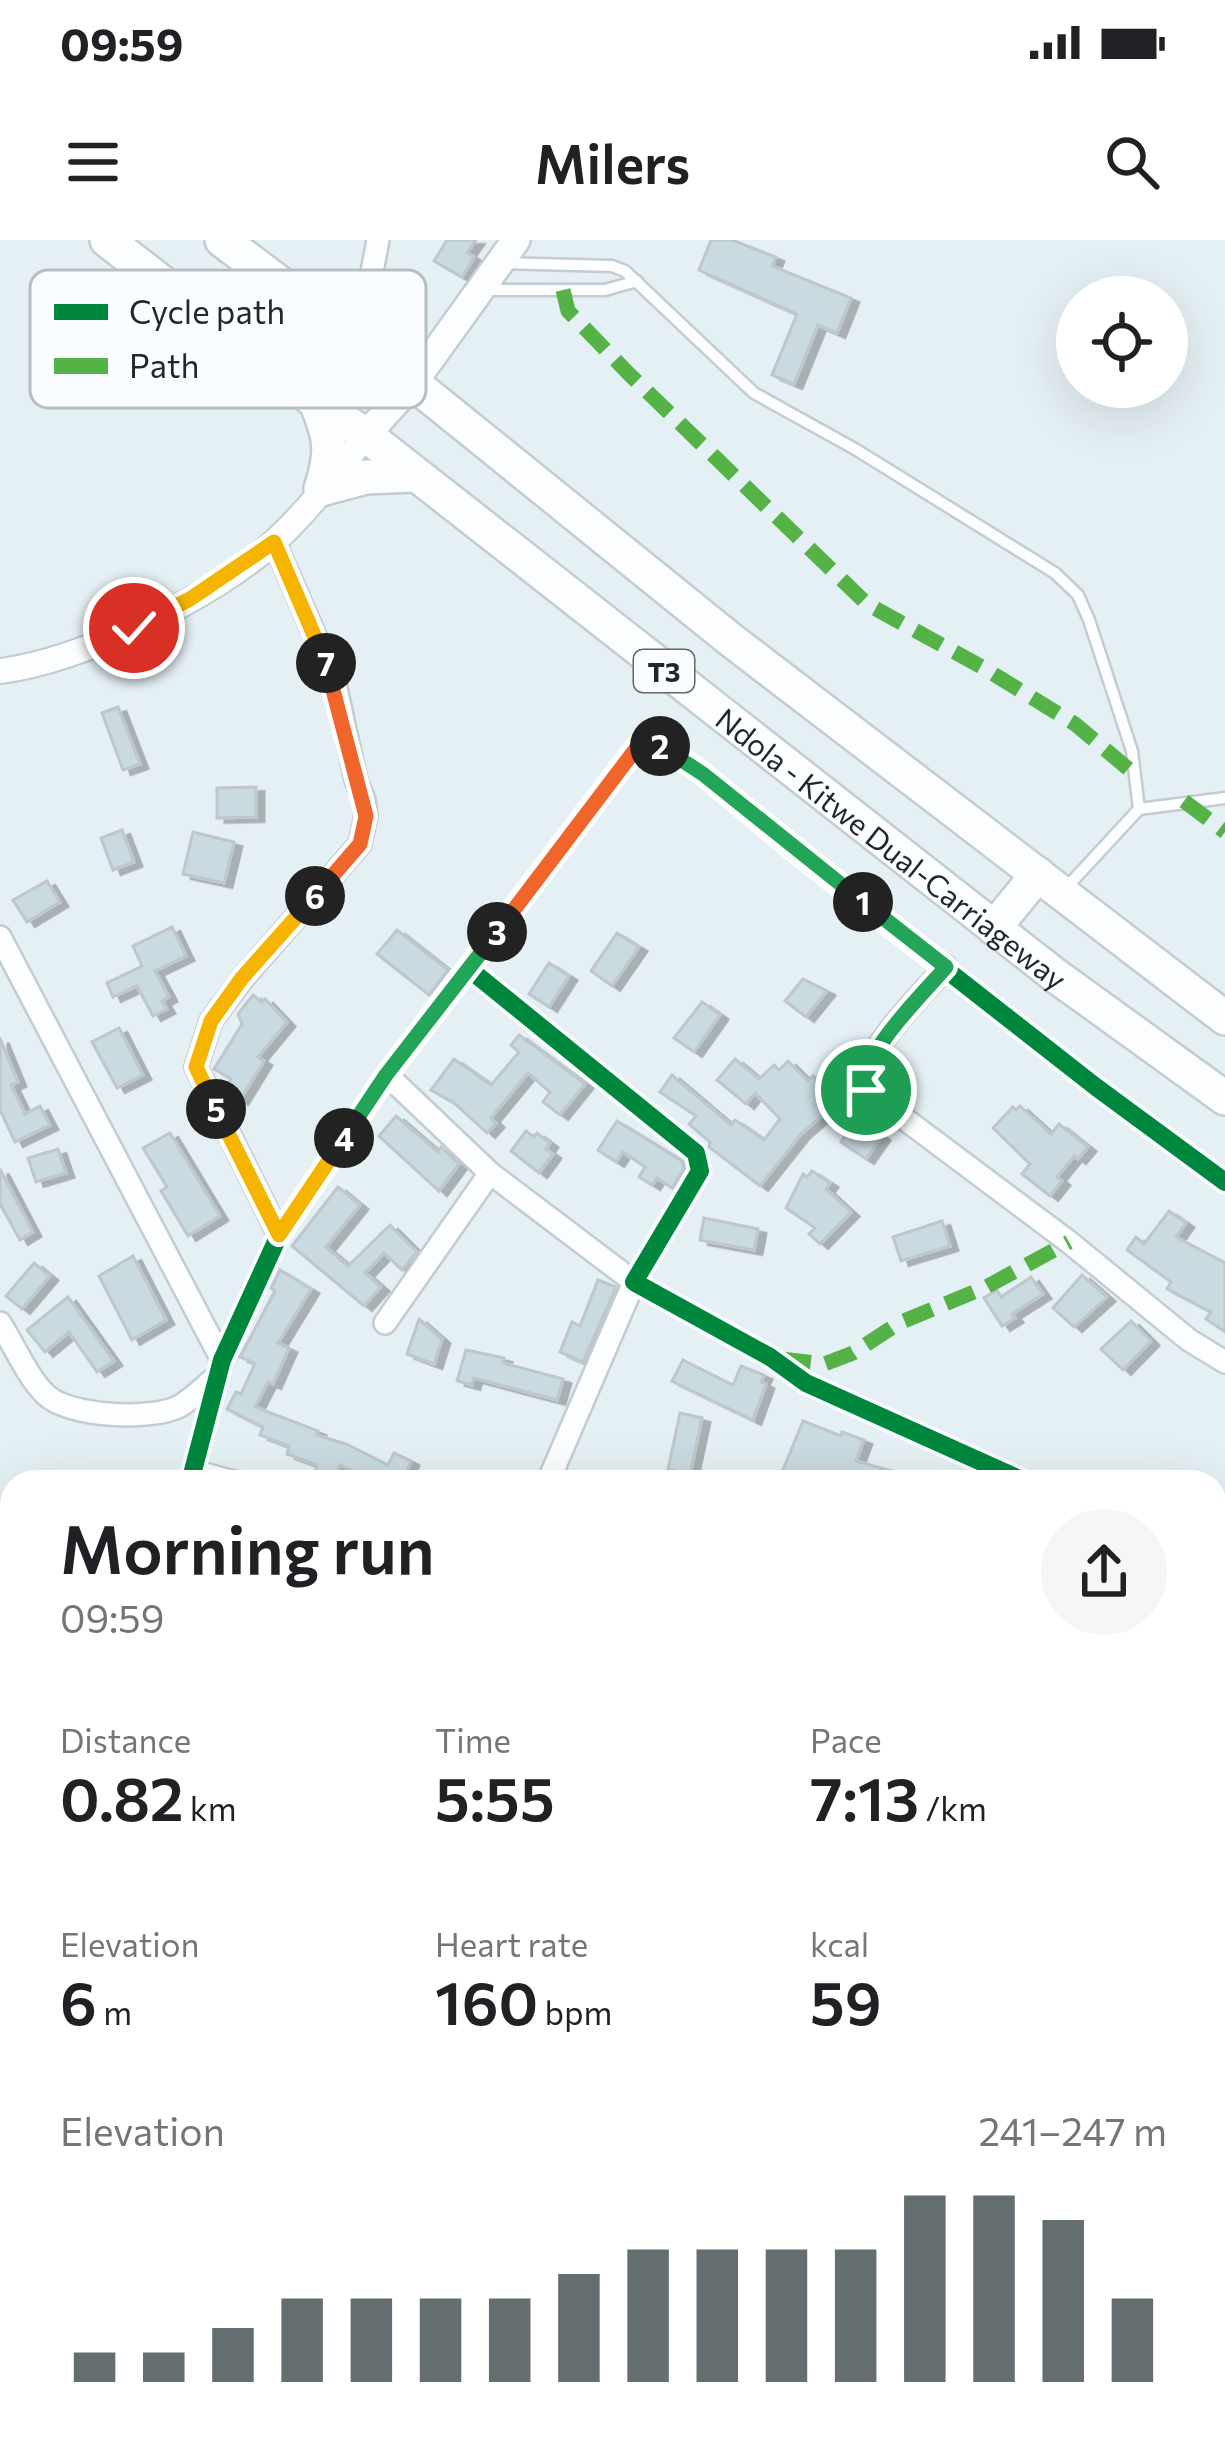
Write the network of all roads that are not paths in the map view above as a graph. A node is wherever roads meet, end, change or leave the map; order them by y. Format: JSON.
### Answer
{"nodes":[{"id":1,"x":107,"y":240,"type":"edge"},
{"id":2,"x":222,"y":240,"type":"edge"},
{"id":3,"x":378,"y":240,"type":"edge"},
{"id":4,"x":508,"y":251,"type":"edge"},
{"id":5,"x":146,"y":270,"type":"edge"},
{"id":6,"x":261,"y":270,"type":"edge"},
{"id":7,"x":372,"y":270,"type":"edge"},
{"id":8,"x":637,"y":281,"type":"junction"},
{"id":9,"x":484,"y":290,"type":"junction"},
{"id":10,"x":426,"y":366,"type":"edge"},
{"id":11,"x":426,"y":394,"type":"edge"},
{"id":12,"x":319,"y":408,"type":"edge"},
{"id":13,"x":326,"y":408,"type":"edge"},
{"id":14,"x":390,"y":408,"type":"edge"},
{"id":15,"x":366,"y":435,"type":"junction"},
{"id":16,"x":413,"y":475,"type":"junction"},
{"id":17,"x":321,"y":489,"type":"junction"},
{"id":18,"x":274,"y":542,"type":"junction"},
{"id":19,"x":0,"y":671,"type":"edge"},
{"id":20,"x":1225,"y":798,"type":"edge"},
{"id":21,"x":1139,"y":809,"type":"junction"},
{"id":22,"x":1050,"y":883,"type":"junction"},
{"id":23,"x":994,"y":928,"type":"junction"},
{"id":24,"x":0,"y":938,"type":"edge"},
{"id":25,"x":946,"y":967,"type":"junction"},
{"id":26,"x":468,"y":968,"type":"junction"},
{"id":27,"x":1225,"y":1018,"type":"edge"},
{"id":28,"x":386,"y":1075,"type":"junction"},
{"id":29,"x":1225,"y":1098,"type":"edge"},
{"id":30,"x":490,"y":1173,"type":"junction"},
{"id":31,"x":1225,"y":1182,"type":"edge"},
{"id":32,"x":279,"y":1235,"type":"junction"},
{"id":33,"x":634,"y":1282,"type":"junction"},
{"id":34,"x":0,"y":1323,"type":"edge"},
{"id":35,"x":385,"y":1323,"type":"dead end"},
{"id":36,"x":1225,"y":1362,"type":"edge"},
{"id":37,"x":219,"y":1369,"type":"junction"},
{"id":38,"x":194,"y":1470,"type":"edge"},
{"id":39,"x":553,"y":1470,"type":"edge"},
{"id":40,"x":999,"y":1470,"type":"edge"}],
"edges":[{"from":1,"to":5,"type":"highway","name":"Ndola - Kitwe Dual-Carriageway","number":"T3"},
{"from":2,"to":6,"type":"highway","number":"T3"},
{"from":3,"to":7,"type":"street"},
{"from":4,"to":8,"type":"lane"},
{"from":4,"to":9,"type":"main road"},
{"from":8,"to":9,"type":"lane"},
{"from":8,"to":21,"type":"lane"},
{"from":9,"to":10,"type":"main road"},
{"from":11,"to":22,"type":"highway","number":"T3"},
{"from":12,"to":17,"type":"highway"},
{"from":13,"to":15,"type":"highway","name":"Ndola - Kitwe Dual-Carriageway","number":"T3"},
{"from":14,"to":15,"type":"main road"},
{"from":15,"to":16,"type":"highway","name":"Ndola - Kitwe Dual-Carriageway","number":"T3"},
{"from":15,"to":17,"type":"street"},
{"from":16,"to":17,"type":"highway"},
{"from":16,"to":23,"type":"highway","name":"Ndola - Kitwe Dual-Carriageway","number":"T3"},
{"from":17,"to":18,"type":"street"},
{"from":18,"to":19,"type":"street"},
{"from":18,"to":32,"type":"street"},
{"from":20,"to":21,"type":"lane"},
{"from":21,"to":22,"type":"lane"},
{"from":22,"to":23,"type":"highway"},
{"from":22,"to":27,"type":"highway","number":"T3"},
{"from":23,"to":29,"type":"highway","name":"Ndola - Kitwe Dual-Carriageway","number":"T3"},
{"from":24,"to":37,"type":"street"},
{"from":25,"to":26,"type":"street"},
{"from":25,"to":31,"type":"street"},
{"from":25,"to":36,"type":"street"},
{"from":26,"to":28,"type":"street"},
{"from":26,"to":33,"type":"street"},
{"from":28,"to":30,"type":"street"},
{"from":28,"to":32,"type":"street"},
{"from":30,"to":33,"type":"street"},
{"from":30,"to":35,"type":"street"},
{"from":32,"to":37,"type":"street"},
{"from":33,"to":39,"type":"street"},
{"from":33,"to":40,"type":"street"},
{"from":34,"to":37,"type":"street"},
{"from":37,"to":38,"type":"street"}]}
